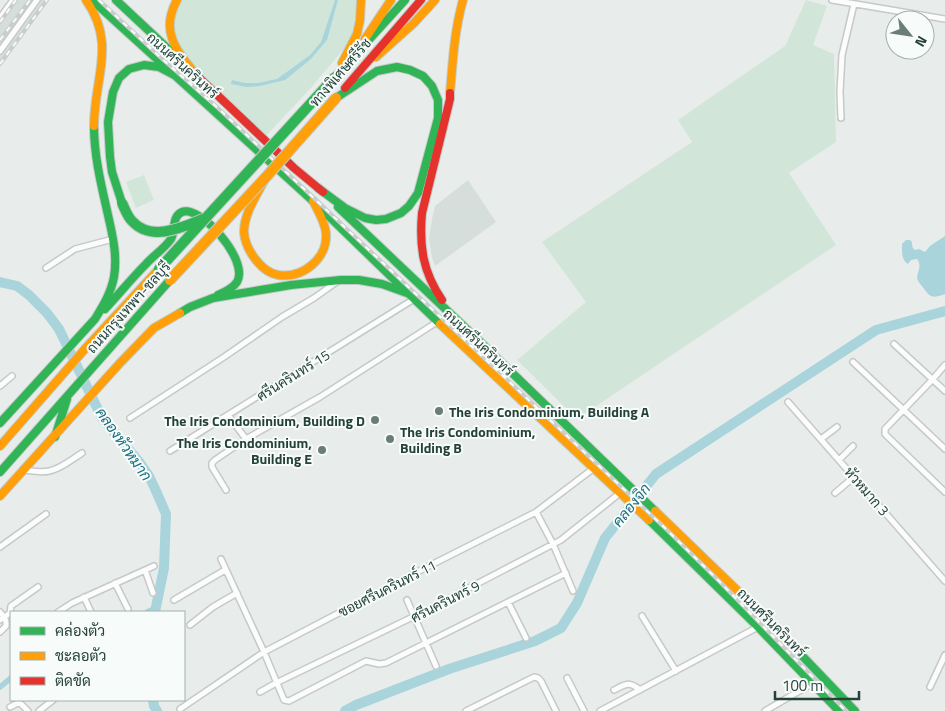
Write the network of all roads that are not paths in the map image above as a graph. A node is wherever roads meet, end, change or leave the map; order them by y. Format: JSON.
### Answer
{"nodes":[{"id":1,"x":13,"y":0,"type":"edge"},
{"id":2,"x":37,"y":0,"type":"edge"},
{"id":3,"x":86,"y":0,"type":"edge"},
{"id":4,"x":92,"y":0,"type":"edge"},
{"id":5,"x":116,"y":0,"type":"edge"},
{"id":6,"x":176,"y":0,"type":"edge"},
{"id":7,"x":361,"y":0,"type":"edge"},
{"id":8,"x":391,"y":0,"type":"edge"},
{"id":9,"x":405,"y":0,"type":"edge"},
{"id":10,"x":421,"y":0,"type":"edge"},
{"id":11,"x":435,"y":0,"type":"edge"},
{"id":12,"x":463,"y":0,"type":"edge"},
{"id":13,"x":832,"y":0,"type":"edge"},
{"id":14,"x":854,"y":4,"type":"junction"},
{"id":15,"x":0,"y":18,"type":"edge"},
{"id":16,"x":945,"y":19,"type":"edge"},
{"id":17,"x":0,"y":51,"type":"edge"},
{"id":18,"x":357,"y":52,"type":"junction"},
{"id":19,"x":356,"y":74,"type":"junction"},
{"id":20,"x":176,"y":76,"type":"junction"},
{"id":21,"x":198,"y":77,"type":"junction"},
{"id":22,"x":335,"y":77,"type":"junction"},
{"id":23,"x":336,"y":98,"type":"junction"},
{"id":24,"x":841,"y":118,"type":"dead end"},
{"id":25,"x":266,"y":152,"type":"joint"},
{"id":26,"x":279,"y":162,"type":"joint"},
{"id":27,"x":266,"y":176,"type":"junction"},
{"id":28,"x":318,"y":188,"type":"junction"},
{"id":29,"x":313,"y":201,"type":"junction"},
{"id":30,"x":206,"y":217,"type":"junction"},
{"id":31,"x":113,"y":239,"type":"junction"},
{"id":32,"x":46,"y":268,"type":"dead end"},
{"id":33,"x":341,"y":280,"type":"junction"},
{"id":34,"x":412,"y":297,"type":"junction"},
{"id":35,"x":213,"y":298,"type":"junction"},
{"id":36,"x":94,"y":319,"type":"junction"},
{"id":37,"x":437,"y":322,"type":"junction"},
{"id":38,"x":464,"y":327,"type":"junction"},
{"id":39,"x":894,"y":344,"type":"dead end"},
{"id":40,"x":853,"y":362,"type":"dead end"},
{"id":41,"x":945,"y":365,"type":"edge"},
{"id":42,"x":12,"y":376,"type":"dead end"},
{"id":43,"x":934,"y":379,"type":"junction"},
{"id":44,"x":0,"y":386,"type":"edge"},
{"id":45,"x":945,"y":390,"type":"edge"},
{"id":46,"x":69,"y":394,"type":"junction"},
{"id":47,"x":788,"y":402,"type":"dead end"},
{"id":48,"x":37,"y":405,"type":"junction"},
{"id":49,"x":903,"y":409,"type":"junction"},
{"id":50,"x":228,"y":415,"type":"junction"},
{"id":51,"x":130,"y":418,"type":"dead end"},
{"id":52,"x":0,"y":423,"type":"edge"},
{"id":53,"x":838,"y":427,"type":"dead end"},
{"id":54,"x":0,"y":436,"type":"edge"},
{"id":55,"x":55,"y":437,"type":"junction"},
{"id":56,"x":246,"y":439,"type":"junction"},
{"id":57,"x":821,"y":440,"type":"junction"},
{"id":58,"x":0,"y":446,"type":"edge"},
{"id":59,"x":853,"y":446,"type":"dead end"},
{"id":60,"x":945,"y":449,"type":"edge"},
{"id":61,"x":170,"y":451,"type":"dead end"},
{"id":62,"x":82,"y":453,"type":"dead end"},
{"id":63,"x":839,"y":460,"type":"junction"},
{"id":64,"x":594,"y":468,"type":"junction"},
{"id":65,"x":24,"y":470,"type":"junction"},
{"id":66,"x":0,"y":472,"type":"edge"},
{"id":67,"x":854,"y":477,"type":"junction"},
{"id":68,"x":226,"y":490,"type":"dead end"},
{"id":69,"x":945,"y":492,"type":"edge"},
{"id":70,"x":835,"y":494,"type":"dead end"},
{"id":71,"x":0,"y":496,"type":"edge"},
{"id":72,"x":624,"y":496,"type":"junction"},
{"id":73,"x":536,"y":512,"type":"junction"},
{"id":74,"x":46,"y":514,"type":"dead end"},
{"id":75,"x":554,"y":544,"type":"junction"},
{"id":76,"x":0,"y":547,"type":"edge"},
{"id":77,"x":221,"y":559,"type":"dead end"},
{"id":78,"x":154,"y":566,"type":"dead end"},
{"id":79,"x":144,"y":570,"type":"junction"},
{"id":80,"x":225,"y":570,"type":"junction"},
{"id":81,"x":566,"y":573,"type":"junction"},
{"id":82,"x":945,"y":581,"type":"edge"},
{"id":83,"x":115,"y":583,"type":"junction"},
{"id":84,"x":38,"y":587,"type":"dead end"},
{"id":85,"x":573,"y":591,"type":"dead end"},
{"id":86,"x":152,"y":593,"type":"dead end"},
{"id":87,"x":237,"y":593,"type":"junction"},
{"id":88,"x":84,"y":597,"type":"junction"},
{"id":89,"x":174,"y":600,"type":"dead end"},
{"id":90,"x":407,"y":600,"type":"dead end"},
{"id":91,"x":508,"y":602,"type":"junction"},
{"id":92,"x":128,"y":609,"type":"dead end"},
{"id":93,"x":60,"y":611,"type":"edge"},
{"id":94,"x":91,"y":611,"type":"edge"},
{"id":95,"x":0,"y":612,"type":"edge"},
{"id":96,"x":642,"y":616,"type":"dead end"},
{"id":97,"x":6,"y":617,"type":"edge"},
{"id":98,"x":414,"y":617,"type":"junction"},
{"id":99,"x":190,"y":625,"type":"dead end"},
{"id":100,"x":758,"y":627,"type":"junction"},
{"id":101,"x":0,"y":632,"type":"edge"},
{"id":102,"x":526,"y":638,"type":"dead end"},
{"id":103,"x":426,"y":643,"type":"junction"},
{"id":104,"x":264,"y":652,"type":"junction"},
{"id":105,"x":945,"y":655,"type":"edge"},
{"id":106,"x":436,"y":666,"type":"dead end"},
{"id":107,"x":676,"y":671,"type":"junction"},
{"id":108,"x":567,"y":678,"type":"dead end"},
{"id":109,"x":276,"y":683,"type":"junction"},
{"id":110,"x":813,"y":683,"type":"junction"},
{"id":111,"x":930,"y":687,"type":"dead end"},
{"id":112,"x":614,"y":690,"type":"dead end"},
{"id":113,"x":640,"y":690,"type":"junction"},
{"id":114,"x":260,"y":692,"type":"dead end"},
{"id":115,"x":52,"y":701,"type":"edge"},
{"id":116,"x":10,"y":707,"type":"dead end"},
{"id":117,"x":180,"y":709,"type":"dead end"},
{"id":118,"x":28,"y":711,"type":"edge"},
{"id":119,"x":39,"y":711,"type":"edge"},
{"id":120,"x":466,"y":711,"type":"edge"},
{"id":121,"x":556,"y":711,"type":"edge"},
{"id":122,"x":584,"y":711,"type":"edge"},
{"id":123,"x":600,"y":711,"type":"edge"},
{"id":124,"x":765,"y":711,"type":"edge"},
{"id":125,"x":839,"y":711,"type":"edge"},
{"id":126,"x":855,"y":711,"type":"edge"}],
"edges":[{"from":1,"to":15,"type":"street"},
{"from":2,"to":17,"type":"street"},
{"from":3,"to":31,"type":"main road"},
{"from":4,"to":20,"type":"main road","name":"ถนนศรีนครินทร์"},
{"from":5,"to":21,"type":"main road","name":"ถนนศรีนครินทร์"},
{"from":6,"to":21,"type":"main road"},
{"from":7,"to":22,"type":"main road"},
{"from":8,"to":18,"type":"main road"},
{"from":9,"to":18,"type":"main road","name":"ทางพิเศษศรีรัช"},
{"from":10,"to":19,"type":"main road","name":"ทางพิเศษศรีรัช"},
{"from":11,"to":19,"type":"main road"},
{"from":12,"to":38,"type":"main road"},
{"from":13,"to":14,"type":"street"},
{"from":14,"to":16,"type":"street"},
{"from":14,"to":24,"type":"street"},
{"from":18,"to":22,"type":"main road","name":"ทางพิเศษศรีรัช"},
{"from":19,"to":23,"type":"main road","name":"ทางพิเศษศรีรัช"},
{"from":20,"to":29,"type":"main road","name":"ถนนศรีนครินทร์"},
{"from":20,"to":30,"type":"main road","bridge":true},
{"from":21,"to":28,"type":"main road","name":"ถนนศรีนครินทร์"},
{"from":22,"to":25,"type":"main road","name":"ทางพิเศษศรีรัช","bridge":true},
{"from":23,"to":26,"type":"main road","name":"ทางพิเศษศรีรัช","bridge":true},
{"from":23,"to":28,"type":"main road"},
{"from":25,"to":30,"type":"main road","name":"ถนนกรุงเทพฯ-ชลบุรี","bridge":true},
{"from":26,"to":27,"type":"main road","name":"ถนนกรุงเทพฯ-ชลบุรี","bridge":true},
{"from":27,"to":29,"type":"main road","bridge":true},
{"from":27,"to":46,"type":"main road","name":"ถนนกรุงเทพฯ-ชลบุรี","bridge":true},
{"from":28,"to":38,"type":"main road","name":"ถนนศรีนครินทร์"},
{"from":29,"to":34,"type":"main road","name":"ถนนศรีนครินทร์"},
{"from":30,"to":48,"type":"main road","name":"ถนนกรุงเทพฯ-ชลบุรี","bridge":true},
{"from":31,"to":32,"type":"street"},
{"from":31,"to":36,"type":"main road"},
{"from":33,"to":34,"type":"main road"},
{"from":33,"to":35,"type":"main road"},
{"from":33,"to":51,"type":"street"},
{"from":34,"to":37,"type":"main road","name":"ถนนศรีนครินทร์"},
{"from":34,"to":50,"type":"street","name":"ศรีนครินทร์ 15"},
{"from":35,"to":36,"type":"main road"},
{"from":35,"to":55,"type":"main road"},
{"from":36,"to":52,"type":"main road"},
{"from":37,"to":56,"type":"street"},
{"from":37,"to":64,"type":"main road","name":"ถนนศรีนครินทร์"},
{"from":38,"to":126,"type":"main road","name":"ถนนศรีนครินทร์"},
{"from":39,"to":43,"type":"street"},
{"from":40,"to":49,"type":"street"},
{"from":41,"to":43,"type":"street"},
{"from":42,"to":44,"type":"street"},
{"from":43,"to":45,"type":"street"},
{"from":43,"to":49,"type":"street"},
{"from":46,"to":55,"type":"main road"},
{"from":46,"to":66,"type":"main road","name":"ถนนกรุงเทพฯ-ชลบุรี"},
{"from":47,"to":57,"type":"street","name":"หัวหมาก 3"},
{"from":48,"to":54,"type":"main road"},
{"from":48,"to":58,"type":"main road","name":"ถนนกรุงเทพฯ-ชลบุรี"},
{"from":49,"to":60,"type":"street"},
{"from":49,"to":69,"type":"street"},
{"from":50,"to":56,"type":"street"},
{"from":50,"to":61,"type":"street","name":"ศรีนครินทร์ 15"},
{"from":53,"to":57,"type":"street"},
{"from":55,"to":65,"type":"main road"},
{"from":56,"to":68,"type":"street"},
{"from":57,"to":63,"type":"street","name":"หัวหมาก 3"},
{"from":59,"to":63,"type":"street"},
{"from":62,"to":65,"type":"street"},
{"from":63,"to":67,"type":"street","name":"หัวหมาก 3"},
{"from":64,"to":72,"type":"main road","name":"ถนนศรีนครินทร์"},
{"from":64,"to":73,"type":"street","name":"ซอยศรีนครินทร์ 11"},
{"from":65,"to":71,"type":"main road"},
{"from":67,"to":70,"type":"street"},
{"from":67,"to":82,"type":"street","name":"หัวหมาก 3"},
{"from":72,"to":75,"type":"street","name":"ศรีนครินทร์ 9"},
{"from":72,"to":100,"type":"main road","name":"ถนนศรีนครินทร์"},
{"from":73,"to":75,"type":"street"},
{"from":73,"to":104,"type":"street","name":"ซอยศรีนครินทร์ 11"},
{"from":74,"to":76,"type":"street"},
{"from":75,"to":81,"type":"street"},
{"from":75,"to":98,"type":"street","name":"ศรีนครินทร์ 9"},
{"from":77,"to":80,"type":"street"},
{"from":78,"to":79,"type":"street"},
{"from":79,"to":83,"type":"street"},
{"from":79,"to":86,"type":"street"},
{"from":80,"to":87,"type":"street"},
{"from":80,"to":89,"type":"street"},
{"from":81,"to":85,"type":"street"},
{"from":81,"to":91,"type":"street"},
{"from":83,"to":88,"type":"street"},
{"from":83,"to":92,"type":"street"},
{"from":84,"to":97,"type":"street"},
{"from":87,"to":99,"type":"street"},
{"from":87,"to":104,"type":"street"},
{"from":88,"to":93,"type":"street"},
{"from":88,"to":94,"type":"street"},
{"from":90,"to":98,"type":"street"},
{"from":91,"to":102,"type":"street"},
{"from":91,"to":103,"type":"street"},
{"from":95,"to":97,"type":"street"},
{"from":96,"to":107,"type":"street"},
{"from":97,"to":101,"type":"street"},
{"from":98,"to":103,"type":"street"},
{"from":98,"to":109,"type":"street","name":"ศรีนครินทร์ 9"},
{"from":100,"to":107,"type":"street"},
{"from":100,"to":110,"type":"main road","name":"ถนนศรีนครินทร์"},
{"from":103,"to":106,"type":"street"},
{"from":103,"to":109,"type":"street"},
{"from":104,"to":109,"type":"street"},
{"from":104,"to":117,"type":"street","name":"ซอยศรีนครินทร์ 11"},
{"from":105,"to":111,"type":"street"},
{"from":107,"to":113,"type":"street"},
{"from":108,"to":122,"type":"street"},
{"from":109,"to":114,"type":"street","name":"ศรีนครินทร์ 9"},
{"from":110,"to":124,"type":"street"},
{"from":110,"to":125,"type":"main road","name":"ถนนศรีนครินทร์"},
{"from":112,"to":113,"type":"street"},
{"from":113,"to":123,"type":"street"},
{"from":115,"to":119,"type":"street"},
{"from":116,"to":118,"type":"street"},
{"from":120,"to":121,"type":"street"}]}
